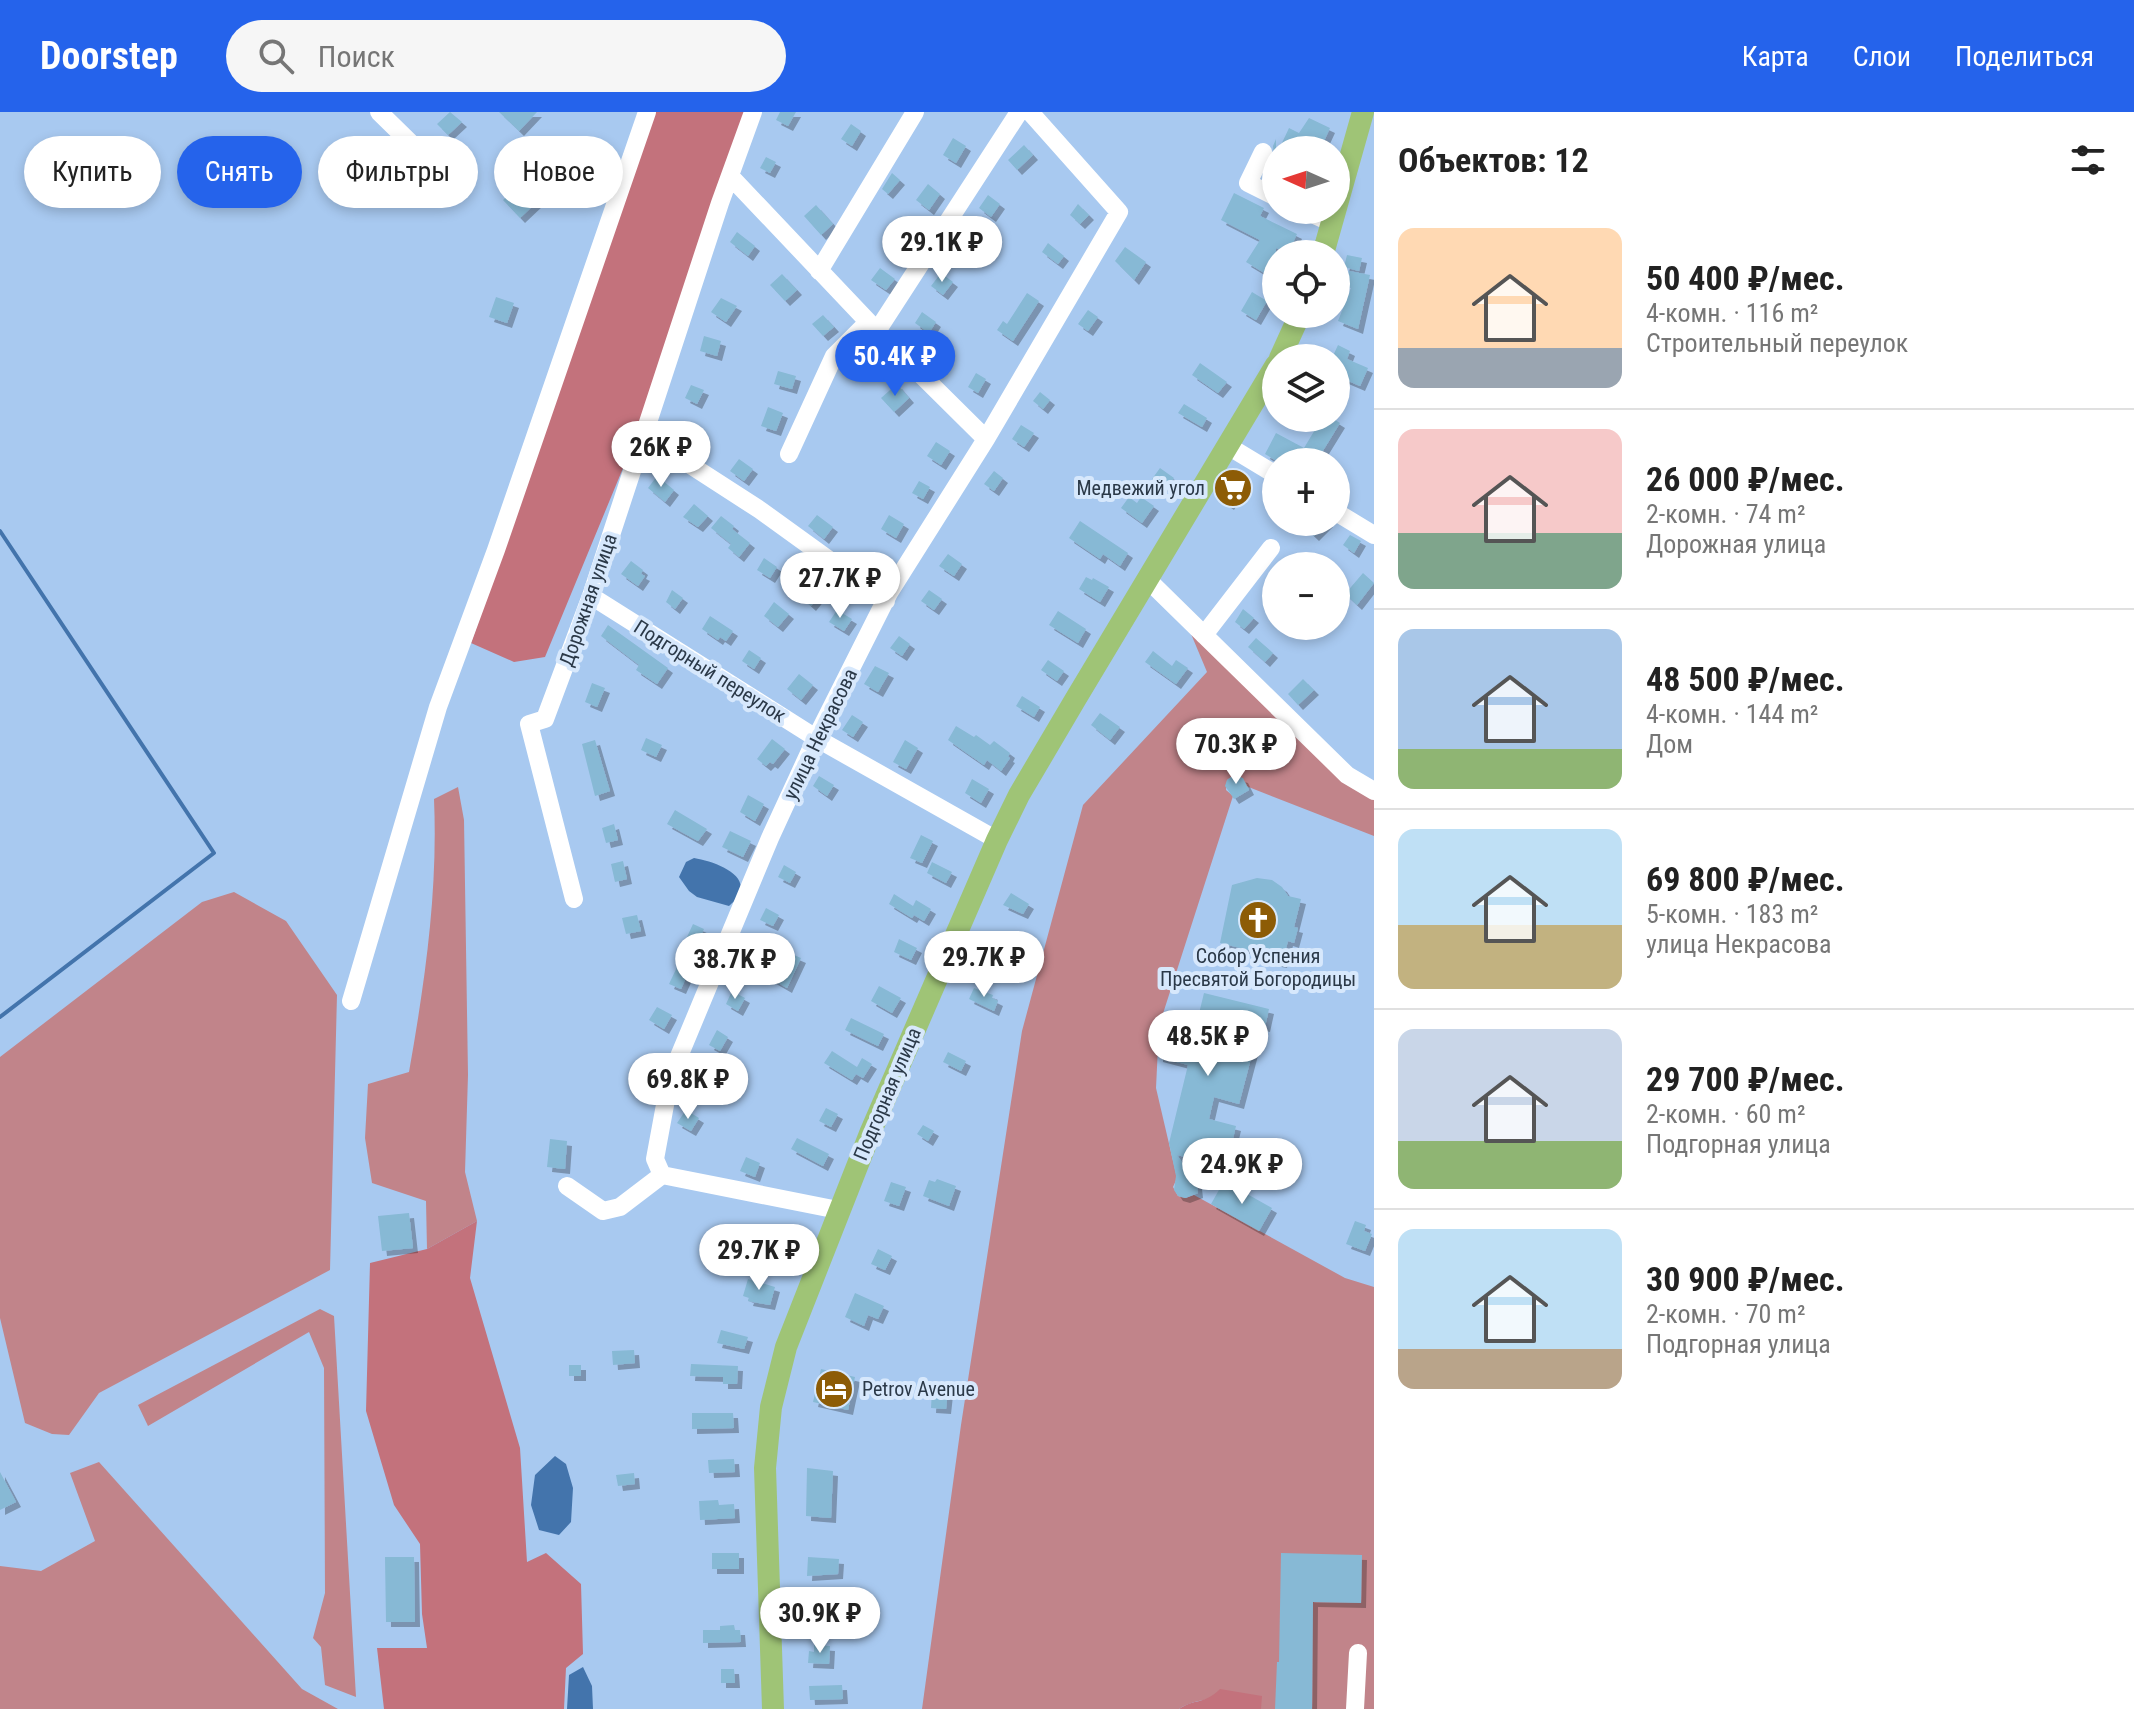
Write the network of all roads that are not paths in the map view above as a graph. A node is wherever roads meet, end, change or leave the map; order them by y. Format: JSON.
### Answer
{"nodes":[{"id":1,"x":379,"y":112,"type":"edge"},
{"id":2,"x":647,"y":112,"type":"edge"},
{"id":3,"x":753,"y":112,"type":"edge"},
{"id":4,"x":915,"y":112,"type":"edge"},
{"id":5,"x":1019,"y":112,"type":"edge"},
{"id":6,"x":1030,"y":112,"type":"edge"},
{"id":7,"x":1363,"y":112,"type":"edge"},
{"id":8,"x":404,"y":136,"type":"edge"},
{"id":9,"x":1262,"y":154,"type":"edge"},
{"id":10,"x":1350,"y":159,"type":"edge"},
{"id":11,"x":731,"y":177,"type":"junction"},
{"id":12,"x":1262,"y":190,"type":"edge"},
{"id":13,"x":819,"y":271,"type":"junction"},
{"id":14,"x":872,"y":326,"type":"junction"},
{"id":15,"x":1262,"y":389,"type":"edge"},
{"id":16,"x":644,"y":435,"type":"junction"},
{"id":17,"x":986,"y":439,"type":"junction"},
{"id":18,"x":1228,"y":446,"type":"junction"},
{"id":19,"x":789,"y":454,"type":"dead end"},
{"id":20,"x":1262,"y":467,"type":"edge"},
{"id":21,"x":1350,"y":520,"type":"edge"},
{"id":22,"x":1374,"y":535,"type":"edge"},
{"id":23,"x":1271,"y":548,"type":"dead end"},
{"id":24,"x":1147,"y":579,"type":"junction"},
{"id":25,"x":591,"y":596,"type":"junction"},
{"id":26,"x":886,"y":601,"type":"junction"},
{"id":27,"x":1204,"y":635,"type":"junction"},
{"id":28,"x":816,"y":738,"type":"junction"},
{"id":29,"x":1374,"y":791,"type":"edge"},
{"id":30,"x":997,"y":840,"type":"junction"},
{"id":31,"x":574,"y":899,"type":"dead end"},
{"id":32,"x":351,"y":1001,"type":"dead end"},
{"id":33,"x":659,"y":1167,"type":"junction"},
{"id":34,"x":567,"y":1186,"type":"dead end"},
{"id":35,"x":838,"y":1210,"type":"junction"},
{"id":36,"x":1358,"y":1653,"type":"dead end"},
{"id":37,"x":773,"y":1709,"type":"edge"},
{"id":38,"x":1355,"y":1709,"type":"edge"}],
"edges":[{"from":1,"to":8,"type":"street"},
{"from":2,"to":32,"type":"street"},
{"from":3,"to":11,"type":"street","name":"Дорожная улица"},
{"from":4,"to":13,"type":"street"},
{"from":5,"to":14,"type":"street"},
{"from":6,"to":17,"type":"street","name":"улица Некрасова"},
{"from":7,"to":10,"type":"main road"},
{"from":9,"to":12,"type":"street"},
{"from":11,"to":13,"type":"street"},
{"from":11,"to":16,"type":"street","name":"Дорожная улица"},
{"from":13,"to":14,"type":"street"},
{"from":14,"to":17,"type":"street"},
{"from":14,"to":19,"type":"street"},
{"from":15,"to":18,"type":"main road","name":"Подгорная улица"},
{"from":16,"to":25,"type":"street","name":"Дорожная улица"},
{"from":16,"to":26,"type":"street"},
{"from":17,"to":26,"type":"street","name":"улица Некрасова"},
{"from":18,"to":20,"type":"street"},
{"from":18,"to":24,"type":"main road","name":"Подгорная улица"},
{"from":21,"to":22,"type":"street"},
{"from":23,"to":27,"type":"street"},
{"from":24,"to":27,"type":"street"},
{"from":24,"to":30,"type":"main road","name":"Подгорная улица"},
{"from":25,"to":28,"type":"street","name":"Подгорный переулок"},
{"from":25,"to":31,"type":"street","name":"Дорожная улица"},
{"from":26,"to":28,"type":"street","name":"улица Некрасова"},
{"from":27,"to":29,"type":"street"},
{"from":28,"to":30,"type":"street","name":"Подгорный переулок"},
{"from":28,"to":33,"type":"street","name":"улица Некрасова"},
{"from":30,"to":35,"type":"main road","name":"Подгорная улица"},
{"from":33,"to":34,"type":"street"},
{"from":33,"to":35,"type":"street"},
{"from":35,"to":37,"type":"main road","name":"Подгорная улица"},
{"from":36,"to":38,"type":"street"}]}
